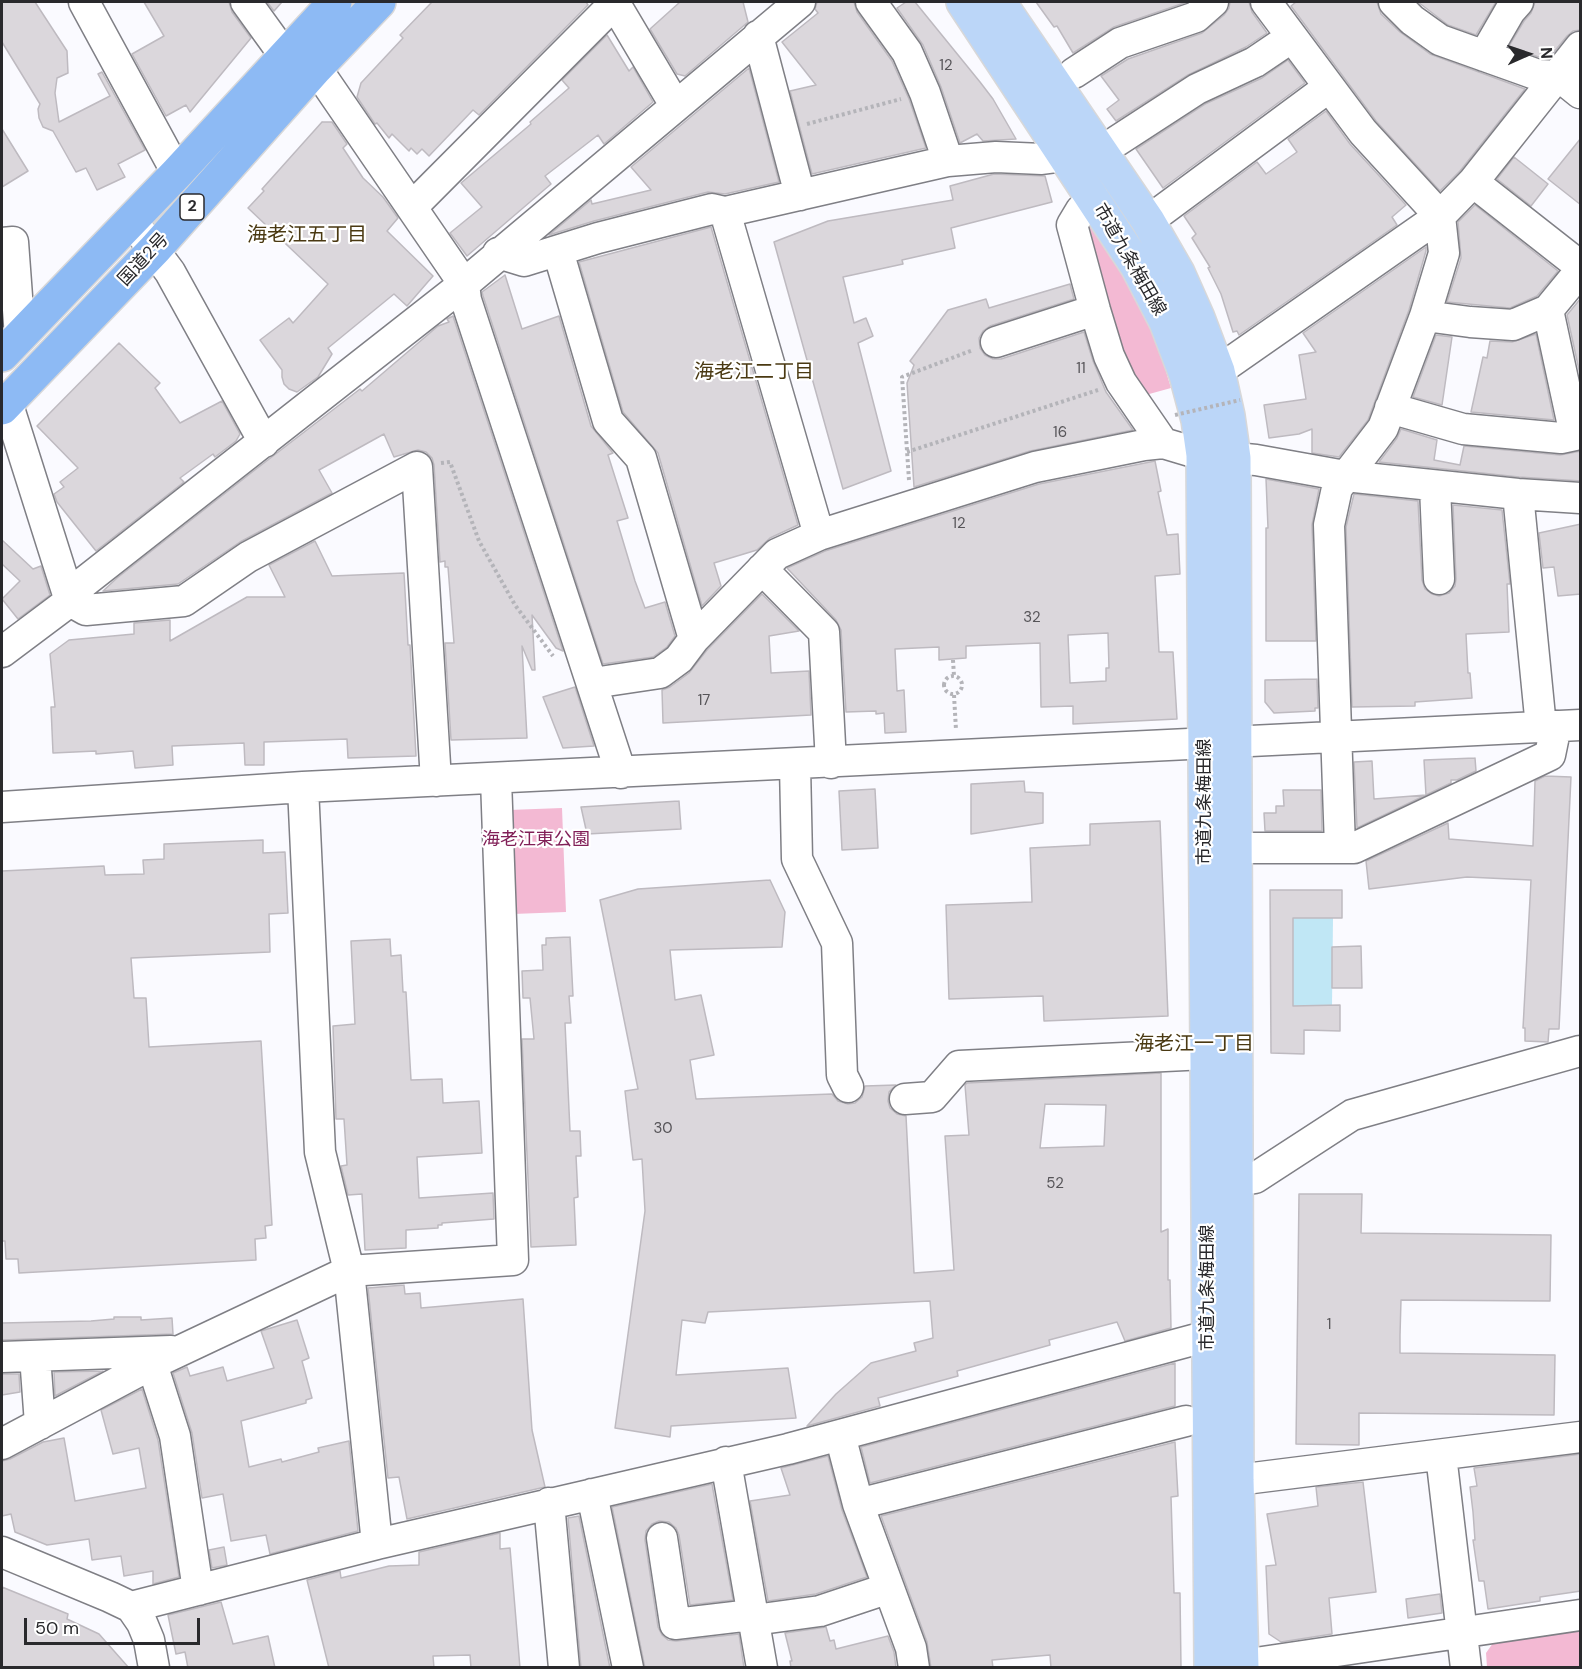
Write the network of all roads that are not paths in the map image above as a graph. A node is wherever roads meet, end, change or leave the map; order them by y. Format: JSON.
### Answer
{"nodes":[{"id":1,"x":84,"y":2,"type":"edge"},
{"id":2,"x":246,"y":2,"type":"edge"},
{"id":3,"x":334,"y":2,"type":"edge"},
{"id":4,"x":378,"y":2,"type":"edge"},
{"id":5,"x":615,"y":2,"type":"edge"},
{"id":6,"x":800,"y":2,"type":"edge"},
{"id":7,"x":871,"y":2,"type":"edge"},
{"id":8,"x":963,"y":2,"type":"edge"},
{"id":9,"x":999,"y":2,"type":"edge"},
{"id":10,"x":1213,"y":2,"type":"edge"},
{"id":11,"x":1518,"y":2,"type":"edge"},
{"id":12,"x":1276,"y":5,"type":"edge"},
{"id":13,"x":1411,"y":8,"type":"edge"},
{"id":14,"x":758,"y":36,"type":"junction"},
{"id":15,"x":1292,"y":37,"type":"junction"},
{"id":16,"x":1581,"y":47,"type":"edge"},
{"id":17,"x":285,"y":56,"type":"junction"},
{"id":18,"x":1484,"y":56,"type":"junction"},
{"id":19,"x":316,"y":68,"type":"junction"},
{"id":20,"x":1074,"y":73,"type":"dead end"},
{"id":21,"x":1570,"y":84,"type":"edge"},
{"id":22,"x":1329,"y":87,"type":"junction"},
{"id":23,"x":675,"y":105,"type":"junction"},
{"id":24,"x":1117,"y":141,"type":"dead end"},
{"id":25,"x":1065,"y":156,"type":"junction"},
{"id":26,"x":948,"y":161,"type":"junction"},
{"id":27,"x":177,"y":173,"type":"junction"},
{"id":28,"x":1473,"y":182,"type":"junction"},
{"id":29,"x":800,"y":195,"type":"junction"},
{"id":30,"x":1094,"y":200,"type":"junction"},
{"id":31,"x":412,"y":207,"type":"junction"},
{"id":32,"x":725,"y":212,"type":"junction"},
{"id":33,"x":1440,"y":216,"type":"junction"},
{"id":34,"x":132,"y":221,"type":"junction"},
{"id":35,"x":1148,"y":221,"type":"junction"},
{"id":36,"x":2,"y":243,"type":"edge"},
{"id":37,"x":155,"y":249,"type":"junction"},
{"id":38,"x":558,"y":251,"type":"junction"},
{"id":39,"x":498,"y":254,"type":"junction"},
{"id":40,"x":1581,"y":266,"type":"edge"},
{"id":41,"x":1581,"y":271,"type":"edge"},
{"id":42,"x":464,"y":284,"type":"junction"},
{"id":43,"x":1095,"y":310,"type":"junction"},
{"id":44,"x":1548,"y":310,"type":"junction"},
{"id":45,"x":1425,"y":316,"type":"junction"},
{"id":46,"x":996,"y":342,"type":"road end"},
{"id":47,"x":11,"y":346,"type":"edge"},
{"id":48,"x":1218,"y":371,"type":"junction"},
{"id":49,"x":1572,"y":380,"type":"edge"},
{"id":50,"x":4,"y":405,"type":"edge"},
{"id":51,"x":1390,"y":408,"type":"junction"},
{"id":52,"x":264,"y":442,"type":"junction"},
{"id":53,"x":1163,"y":443,"type":"junction"},
{"id":54,"x":1218,"y":456,"type":"junction"},
{"id":55,"x":1346,"y":476,"type":"junction"},
{"id":56,"x":1435,"y":487,"type":"junction"},
{"id":57,"x":1518,"y":494,"type":"junction"},
{"id":58,"x":1581,"y":498,"type":"edge"},
{"id":59,"x":819,"y":535,"type":"junction"},
{"id":60,"x":762,"y":569,"type":"junction"},
{"id":61,"x":1439,"y":579,"type":"dead end"},
{"id":62,"x":70,"y":601,"type":"junction"},
{"id":63,"x":694,"y":639,"type":"junction"},
{"id":64,"x":2,"y":652,"type":"edge"},
{"id":65,"x":590,"y":676,"type":"junction"},
{"id":66,"x":1559,"y":726,"type":"edge"},
{"id":67,"x":1336,"y":737,"type":"junction"},
{"id":68,"x":1220,"y":742,"type":"junction"},
{"id":69,"x":831,"y":763,"type":"junction"},
{"id":70,"x":795,"y":765,"type":"junction"},
{"id":71,"x":621,"y":773,"type":"junction"},
{"id":72,"x":496,"y":779,"type":"junction"},
{"id":73,"x":436,"y":781,"type":"junction"},
{"id":74,"x":303,"y":787,"type":"junction"},
{"id":75,"x":2,"y":807,"type":"edge"},
{"id":76,"x":1340,"y":847,"type":"junction"},
{"id":77,"x":1252,"y":848,"type":"dead end"},
{"id":78,"x":1581,"y":1050,"type":"edge"},
{"id":79,"x":1206,"y":1054,"type":"junction"},
{"id":80,"x":848,"y":1087,"type":"dead end"},
{"id":81,"x":905,"y":1099,"type":"dead end"},
{"id":82,"x":1236,"y":1181,"type":"junction"},
{"id":83,"x":349,"y":1271,"type":"junction"},
{"id":84,"x":1222,"y":1336,"type":"junction"},
{"id":85,"x":180,"y":1350,"type":"junction"},
{"id":86,"x":35,"y":1356,"type":"junction"},
{"id":87,"x":2,"y":1358,"type":"edge"},
{"id":88,"x":152,"y":1364,"type":"junction"},
{"id":89,"x":1186,"y":1420,"type":"dead end"},
{"id":90,"x":40,"y":1425,"type":"junction"},
{"id":91,"x":840,"y":1435,"type":"junction"},
{"id":92,"x":1581,"y":1437,"type":"edge"},
{"id":93,"x":2,"y":1444,"type":"edge"},
{"id":94,"x":1442,"y":1455,"type":"junction"},
{"id":95,"x":726,"y":1462,"type":"junction"},
{"id":96,"x":1236,"y":1479,"type":"junction"},
{"id":97,"x":592,"y":1494,"type":"junction"},
{"id":98,"x":549,"y":1503,"type":"junction"},
{"id":99,"x":858,"y":1504,"type":"junction"},
{"id":100,"x":662,"y":1538,"type":"dead end"},
{"id":101,"x":376,"y":1544,"type":"junction"},
{"id":102,"x":2,"y":1552,"type":"edge"},
{"id":103,"x":889,"y":1588,"type":"junction"},
{"id":104,"x":198,"y":1590,"type":"junction"},
{"id":105,"x":130,"y":1607,"type":"junction"},
{"id":106,"x":1581,"y":1615,"type":"edge"},
{"id":107,"x":754,"y":1620,"type":"junction"},
{"id":108,"x":1461,"y":1632,"type":"junction"},
{"id":109,"x":1232,"y":1667,"type":"edge"},
{"id":110,"x":154,"y":1668,"type":"edge"},
{"id":111,"x":564,"y":1668,"type":"edge"},
{"id":112,"x":628,"y":1668,"type":"edge"},
{"id":113,"x":762,"y":1668,"type":"edge"},
{"id":114,"x":914,"y":1668,"type":"edge"},
{"id":115,"x":1466,"y":1668,"type":"edge"}],
"edges":[{"from":1,"to":27,"type":"street"},
{"from":2,"to":17,"type":"street"},
{"from":3,"to":17,"type":"highway","name":"国道2号","number":"2"},
{"from":4,"to":19,"type":"highway","name":"国道2号","number":"2"},
{"from":5,"to":23,"type":"street"},
{"from":5,"to":31,"type":"street"},
{"from":6,"to":14,"type":"street"},
{"from":7,"to":26,"type":"street"},
{"from":8,"to":25,"type":"main road","name":"市道九条梅田線"},
{"from":9,"to":35,"type":"main road","name":"市道九条梅田線"},
{"from":10,"to":20,"type":"street"},
{"from":11,"to":18,"type":"street"},
{"from":12,"to":15,"type":"street"},
{"from":13,"to":18,"type":"street"},
{"from":14,"to":23,"type":"street"},
{"from":14,"to":29,"type":"street"},
{"from":15,"to":22,"type":"street"},
{"from":15,"to":24,"type":"street"},
{"from":16,"to":21,"type":"street"},
{"from":17,"to":27,"type":"highway","name":"国道2号","number":"2"},
{"from":18,"to":21,"type":"street"},
{"from":19,"to":31,"type":"street"},
{"from":19,"to":37,"type":"highway","name":"国道2号","number":"2"},
{"from":21,"to":28,"type":"street"},
{"from":22,"to":33,"type":"street"},
{"from":22,"to":35,"type":"street"},
{"from":23,"to":39,"type":"street"},
{"from":25,"to":26,"type":"street"},
{"from":25,"to":30,"type":"main road","name":"市道九条梅田線"},
{"from":26,"to":29,"type":"street"},
{"from":27,"to":34,"type":"highway","name":"国道2号","number":"2"},
{"from":28,"to":33,"type":"street"},
{"from":28,"to":40,"type":"street"},
{"from":29,"to":32,"type":"street"},
{"from":30,"to":43,"type":"street"},
{"from":30,"to":54,"type":"main road","name":"市道九条梅田線"},
{"from":31,"to":42,"type":"street"},
{"from":32,"to":38,"type":"street"},
{"from":32,"to":59,"type":"street"},
{"from":33,"to":45,"type":"street"},
{"from":33,"to":48,"type":"street"},
{"from":34,"to":37,"type":"street"},
{"from":34,"to":47,"type":"highway","name":"国道2号","number":"2"},
{"from":35,"to":48,"type":"main road","name":"市道九条梅田線"},
{"from":36,"to":47,"type":"street"},
{"from":37,"to":50,"type":"highway","name":"国道2号","number":"2"},
{"from":37,"to":52,"type":"street"},
{"from":38,"to":39,"type":"street"},
{"from":38,"to":63,"type":"street"},
{"from":39,"to":42,"type":"street"},
{"from":41,"to":44,"type":"street"},
{"from":42,"to":52,"type":"street"},
{"from":42,"to":65,"type":"street"},
{"from":43,"to":46,"type":"street"},
{"from":43,"to":53,"type":"street"},
{"from":44,"to":45,"type":"street"},
{"from":44,"to":49,"type":"street"},
{"from":45,"to":51,"type":"street"},
{"from":48,"to":54,"type":"main road","name":"市道九条梅田線"},
{"from":49,"to":51,"type":"street"},
{"from":50,"to":62,"type":"street"},
{"from":51,"to":55,"type":"street"},
{"from":52,"to":62,"type":"street"},
{"from":53,"to":54,"type":"street"},
{"from":53,"to":59,"type":"street"},
{"from":54,"to":55,"type":"street"},
{"from":54,"to":68,"type":"main road","name":"市道九条梅田線"},
{"from":55,"to":56,"type":"street"},
{"from":55,"to":67,"type":"street"},
{"from":56,"to":57,"type":"street"},
{"from":56,"to":61,"type":"street"},
{"from":57,"to":58,"type":"street"},
{"from":57,"to":66,"type":"street"},
{"from":59,"to":60,"type":"street"},
{"from":60,"to":63,"type":"street"},
{"from":60,"to":69,"type":"street"},
{"from":62,"to":64,"type":"street"},
{"from":62,"to":73,"type":"street"},
{"from":63,"to":65,"type":"street"},
{"from":65,"to":71,"type":"street"},
{"from":66,"to":67,"type":"street"},
{"from":66,"to":76,"type":"street"},
{"from":67,"to":68,"type":"street"},
{"from":67,"to":76,"type":"street"},
{"from":68,"to":69,"type":"street"},
{"from":68,"to":79,"type":"main road","name":"市道九条梅田線"},
{"from":68,"to":82,"type":"main road","name":"市道九条梅田線"},
{"from":69,"to":70,"type":"street"},
{"from":70,"to":71,"type":"street"},
{"from":70,"to":80,"type":"street"},
{"from":71,"to":72,"type":"street"},
{"from":72,"to":73,"type":"street"},
{"from":72,"to":83,"type":"street"},
{"from":73,"to":74,"type":"street"},
{"from":74,"to":75,"type":"street"},
{"from":74,"to":83,"type":"street"},
{"from":76,"to":77,"type":"street"},
{"from":78,"to":82,"type":"street"},
{"from":79,"to":81,"type":"street"},
{"from":79,"to":84,"type":"main road","name":"市道九条梅田線"},
{"from":82,"to":84,"type":"main road","name":"市道九条梅田線"},
{"from":83,"to":85,"type":"street"},
{"from":83,"to":101,"type":"street"},
{"from":84,"to":91,"type":"street"},
{"from":84,"to":96,"type":"main road","name":"市道九条梅田線"},
{"from":84,"to":109,"type":"main road","name":"市道九条梅田線"},
{"from":85,"to":86,"type":"street"},
{"from":85,"to":88,"type":"street"},
{"from":86,"to":87,"type":"street"},
{"from":86,"to":90,"type":"street"},
{"from":88,"to":90,"type":"street"},
{"from":88,"to":104,"type":"street"},
{"from":89,"to":99,"type":"street"},
{"from":90,"to":93,"type":"street"},
{"from":91,"to":95,"type":"street"},
{"from":91,"to":99,"type":"street"},
{"from":92,"to":94,"type":"street"},
{"from":94,"to":96,"type":"street"},
{"from":94,"to":108,"type":"street"},
{"from":95,"to":97,"type":"street"},
{"from":95,"to":107,"type":"street"},
{"from":96,"to":109,"type":"main road","name":"市道九条梅田線"},
{"from":97,"to":98,"type":"street"},
{"from":97,"to":112,"type":"street"},
{"from":98,"to":101,"type":"street"},
{"from":98,"to":111,"type":"street"},
{"from":99,"to":103,"type":"street"},
{"from":100,"to":107,"type":"street"},
{"from":101,"to":104,"type":"street"},
{"from":102,"to":105,"type":"street"},
{"from":103,"to":107,"type":"street"},
{"from":103,"to":114,"type":"street"},
{"from":104,"to":105,"type":"street"},
{"from":105,"to":110,"type":"street"},
{"from":106,"to":108,"type":"street"},
{"from":107,"to":113,"type":"street"},
{"from":108,"to":109,"type":"street"},
{"from":108,"to":115,"type":"street"}]}
